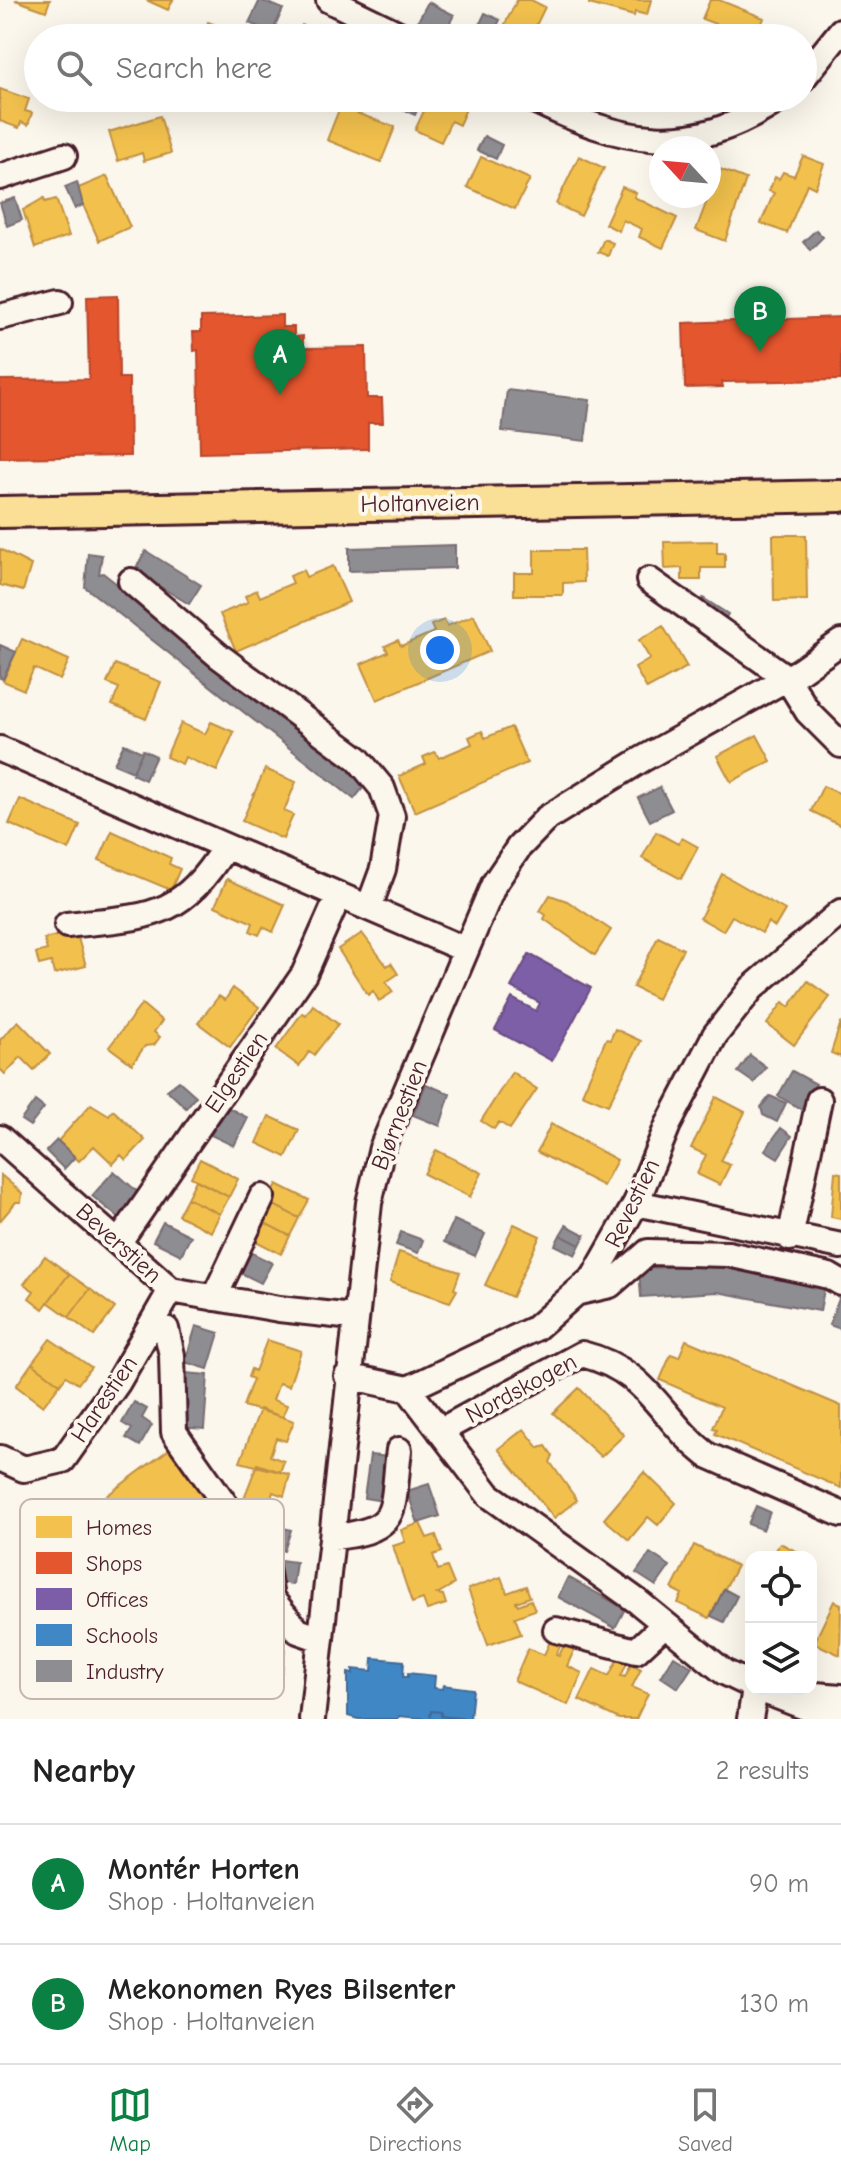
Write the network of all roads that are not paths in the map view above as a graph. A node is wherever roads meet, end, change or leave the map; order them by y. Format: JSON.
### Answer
{"nodes":[{"id":1,"x":329,"y":0,"type":"edge"},
{"id":2,"x":378,"y":24,"type":"edge"},
{"id":3,"x":841,"y":31,"type":"edge"},
{"id":4,"x":817,"y":61,"type":"edge"},
{"id":5,"x":561,"y":112,"type":"edge"},
{"id":6,"x":756,"y":112,"type":"edge"},
{"id":7,"x":64,"y":156,"type":"dead end"},
{"id":8,"x":0,"y":177,"type":"edge"},
{"id":9,"x":60,"y":302,"type":"dead end"},
{"id":10,"x":0,"y":317,"type":"edge"},
{"id":11,"x":841,"y":496,"type":"edge"},
{"id":12,"x":0,"y":512,"type":"edge"},
{"id":13,"x":649,"y":580,"type":"dead end"},
{"id":14,"x":131,"y":581,"type":"dead end"},
{"id":15,"x":841,"y":642,"type":"edge"},
{"id":16,"x":787,"y":678,"type":"junction"},
{"id":17,"x":841,"y":745,"type":"edge"},
{"id":18,"x":0,"y":749,"type":"edge"},
{"id":19,"x":225,"y":847,"type":"junction"},
{"id":20,"x":339,"y":895,"type":"junction"},
{"id":21,"x":369,"y":907,"type":"junction"},
{"id":22,"x":841,"y":912,"type":"edge"},
{"id":23,"x":67,"y":925,"type":"dead end"},
{"id":24,"x":466,"y":950,"type":"junction"},
{"id":25,"x":819,"y":1100,"type":"dead end"},
{"id":26,"x":0,"y":1138,"type":"edge"},
{"id":27,"x":262,"y":1197,"type":"dead end"},
{"id":28,"x":636,"y":1203,"type":"junction"},
{"id":29,"x":790,"y":1238,"type":"junction"},
{"id":30,"x":119,"y":1242,"type":"junction"},
{"id":31,"x":841,"y":1246,"type":"edge"},
{"id":32,"x":841,"y":1283,"type":"edge"},
{"id":33,"x":171,"y":1290,"type":"junction"},
{"id":34,"x":577,"y":1292,"type":"junction"},
{"id":35,"x":214,"y":1298,"type":"junction"},
{"id":36,"x":353,"y":1317,"type":"junction"},
{"id":37,"x":152,"y":1323,"type":"junction"},
{"id":38,"x":347,"y":1376,"type":"junction"},
{"id":39,"x":408,"y":1389,"type":"junction"},
{"id":40,"x":440,"y":1431,"type":"junction"},
{"id":41,"x":399,"y":1450,"type":"dead end"},
{"id":42,"x":0,"y":1458,"type":"edge"},
{"id":43,"x":221,"y":1499,"type":"edge"},
{"id":44,"x":841,"y":1514,"type":"edge"},
{"id":45,"x":333,"y":1537,"type":"junction"},
{"id":46,"x":284,"y":1614,"type":"edge"},
{"id":47,"x":665,"y":1624,"type":"junction"},
{"id":48,"x":556,"y":1630,"type":"dead end"},
{"id":49,"x":321,"y":1639,"type":"junction"},
{"id":50,"x":745,"y":1682,"type":"edge"},
{"id":51,"x":817,"y":1694,"type":"edge"},
{"id":52,"x":755,"y":1695,"type":"edge"},
{"id":53,"x":775,"y":1695,"type":"edge"},
{"id":54,"x":841,"y":1697,"type":"edge"},
{"id":55,"x":841,"y":1715,"type":"edge"},
{"id":56,"x":312,"y":1719,"type":"edge"},
{"id":57,"x":750,"y":1719,"type":"edge"}],
"edges":[{"from":1,"to":2,"type":"street"},
{"from":3,"to":4,"type":"street"},
{"from":5,"to":6,"type":"street"},
{"from":7,"to":8,"type":"street"},
{"from":9,"to":10,"type":"street"},
{"from":11,"to":12,"type":"main road","name":"Holtanveien"},
{"from":13,"to":16,"type":"street"},
{"from":14,"to":21,"type":"street"},
{"from":15,"to":16,"type":"street","name":"Bjørnestien"},
{"from":16,"to":17,"type":"street"},
{"from":16,"to":24,"type":"street","name":"Bjørnestien"},
{"from":18,"to":19,"type":"street"},
{"from":19,"to":20,"type":"street"},
{"from":19,"to":23,"type":"street"},
{"from":20,"to":21,"type":"street"},
{"from":20,"to":30,"type":"street","name":"Elgestien"},
{"from":21,"to":24,"type":"street"},
{"from":22,"to":28,"type":"street","name":"Revestien"},
{"from":24,"to":36,"type":"street","name":"Bjørnestien"},
{"from":25,"to":29,"type":"street"},
{"from":26,"to":30,"type":"street","name":"Beverstien"},
{"from":27,"to":35,"type":"street"},
{"from":28,"to":29,"type":"street"},
{"from":28,"to":34,"type":"street","name":"Revestien"},
{"from":29,"to":31,"type":"street"},
{"from":30,"to":33,"type":"street","name":"Beverstien"},
{"from":32,"to":34,"type":"street"},
{"from":33,"to":35,"type":"street","name":"Beverstien"},
{"from":33,"to":37,"type":"street","name":"Harestien"},
{"from":34,"to":39,"type":"street","name":"Revestien"},
{"from":35,"to":36,"type":"street","name":"Beverstien"},
{"from":36,"to":38,"type":"street","name":"Bjørnestien"},
{"from":37,"to":42,"type":"street","name":"Harestien"},
{"from":37,"to":43,"type":"street","name":"Harestien"},
{"from":38,"to":39,"type":"street"},
{"from":38,"to":45,"type":"street","name":"Bjørnestien"},
{"from":39,"to":40,"type":"street","name":"Nordskogen"},
{"from":40,"to":44,"type":"street","name":"Nordskogen"},
{"from":40,"to":47,"type":"street","name":"Nordskogen"},
{"from":41,"to":45,"type":"street"},
{"from":45,"to":49,"type":"street","name":"Bjørnestien"},
{"from":46,"to":49,"type":"street","name":"Harestien"},
{"from":47,"to":48,"type":"street"},
{"from":47,"to":50,"type":"street","name":"Nordskogen"},
{"from":49,"to":56,"type":"street","name":"Bjørnestien"},
{"from":51,"to":54,"type":"street","name":"Nordskogen"},
{"from":52,"to":57,"type":"street"},
{"from":53,"to":55,"type":"street","name":"Nordskogen"}]}
